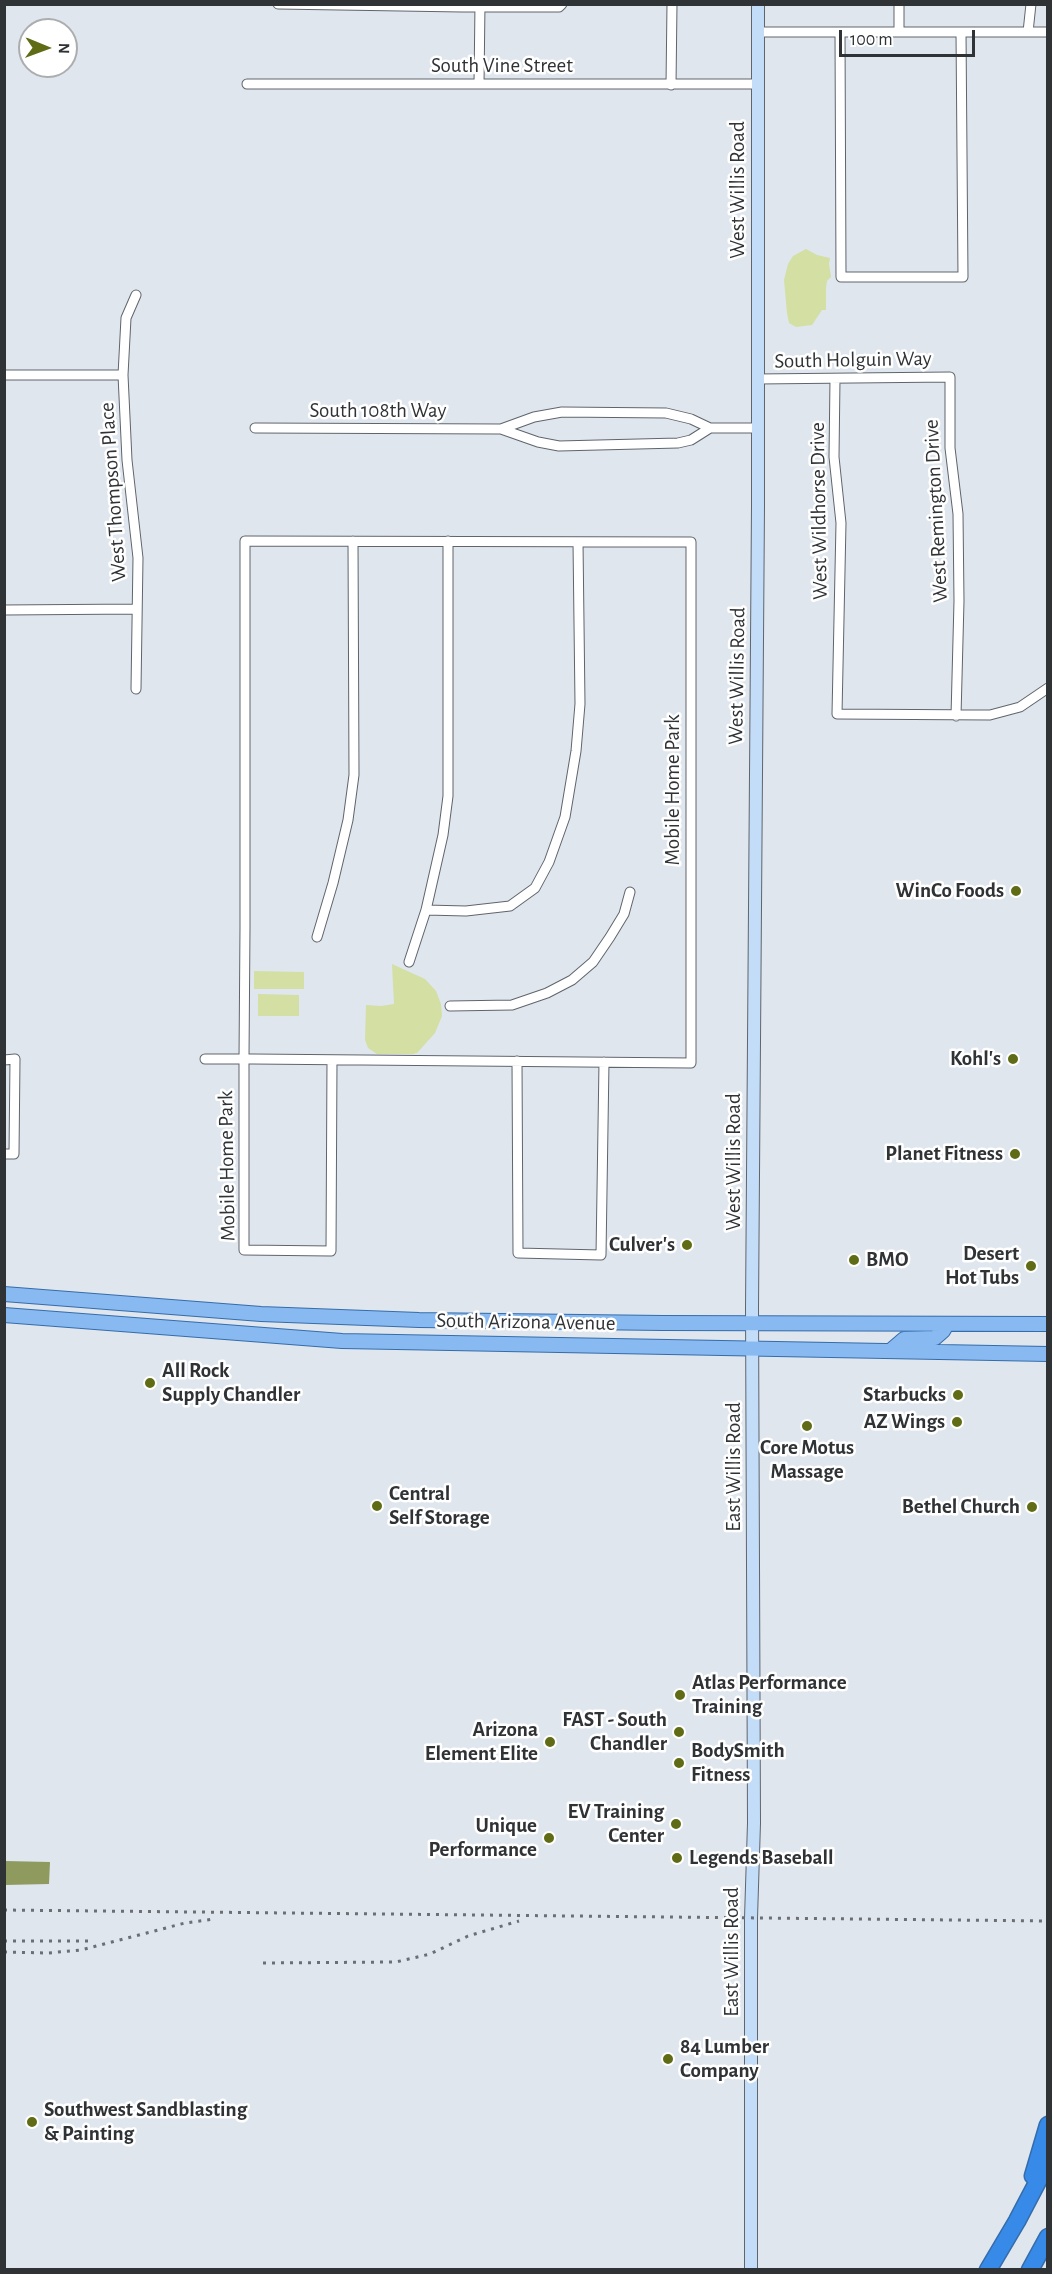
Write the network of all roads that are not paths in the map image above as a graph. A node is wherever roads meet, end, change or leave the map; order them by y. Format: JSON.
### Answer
{"nodes":[{"id":1,"x":278,"y":4,"type":"edge"},
{"id":2,"x":562,"y":4,"type":"edge"},
{"id":3,"x":672,"y":4,"type":"edge"},
{"id":4,"x":758,"y":4,"type":"edge"},
{"id":5,"x":899,"y":4,"type":"edge"},
{"id":6,"x":1031,"y":4,"type":"edge"},
{"id":7,"x":395,"y":5,"type":"edge"},
{"id":8,"x":480,"y":6,"type":"edge"},
{"id":9,"x":758,"y":32,"type":"junction"},
{"id":10,"x":840,"y":32,"type":"junction"},
{"id":11,"x":899,"y":32,"type":"junction"},
{"id":12,"x":961,"y":32,"type":"junction"},
{"id":13,"x":1028,"y":32,"type":"junction"},
{"id":14,"x":1047,"y":32,"type":"edge"},
{"id":15,"x":247,"y":84,"type":"dead end"},
{"id":16,"x":479,"y":84,"type":"junction"},
{"id":17,"x":757,"y":84,"type":"junction"},
{"id":18,"x":671,"y":85,"type":"junction"},
{"id":19,"x":136,"y":295,"type":"dead end"},
{"id":20,"x":4,"y":375,"type":"edge"},
{"id":21,"x":123,"y":375,"type":"junction"},
{"id":22,"x":950,"y":377,"type":"joint"},
{"id":23,"x":757,"y":379,"type":"junction"},
{"id":24,"x":835,"y":380,"type":"junction"},
{"id":25,"x":255,"y":428,"type":"dead end"},
{"id":26,"x":710,"y":428,"type":"junction"},
{"id":27,"x":758,"y":428,"type":"junction"},
{"id":28,"x":501,"y":429,"type":"junction"},
{"id":29,"x":353,"y":541,"type":"junction"},
{"id":30,"x":448,"y":542,"type":"junction"},
{"id":31,"x":578,"y":542,"type":"junction"},
{"id":32,"x":137,"y":609,"type":"junction"},
{"id":33,"x":4,"y":610,"type":"edge"},
{"id":34,"x":1047,"y":688,"type":"edge"},
{"id":35,"x":136,"y":689,"type":"dead end"},
{"id":36,"x":956,"y":716,"type":"junction"},
{"id":37,"x":630,"y":892,"type":"dead end"},
{"id":38,"x":426,"y":910,"type":"junction"},
{"id":39,"x":317,"y":937,"type":"dead end"},
{"id":40,"x":409,"y":962,"type":"dead end"},
{"id":41,"x":450,"y":1006,"type":"dead end"},
{"id":42,"x":4,"y":1059,"type":"edge"},
{"id":43,"x":204,"y":1059,"type":"dead end"},
{"id":44,"x":244,"y":1059,"type":"junction"},
{"id":45,"x":332,"y":1060,"type":"junction"},
{"id":46,"x":517,"y":1061,"type":"junction"},
{"id":47,"x":604,"y":1062,"type":"junction"},
{"id":48,"x":4,"y":1154,"type":"edge"},
{"id":49,"x":4,"y":1294,"type":"edge"},
{"id":50,"x":4,"y":1315,"type":"edge"},
{"id":51,"x":752,"y":1324,"type":"junction"},
{"id":52,"x":948,"y":1324,"type":"junction"},
{"id":53,"x":1047,"y":1324,"type":"edge"},
{"id":54,"x":752,"y":1347,"type":"junction"},
{"id":55,"x":890,"y":1351,"type":"junction"},
{"id":56,"x":1047,"y":1353,"type":"edge"},
{"id":57,"x":1047,"y":2125,"type":"edge"},
{"id":58,"x":1047,"y":2162,"type":"edge"},
{"id":59,"x":1017,"y":2221,"type":"junction"},
{"id":60,"x":1047,"y":2237,"type":"edge"},
{"id":61,"x":1047,"y":2251,"type":"edge"},
{"id":62,"x":751,"y":2270,"type":"edge"},
{"id":63,"x":988,"y":2270,"type":"edge"},
{"id":64,"x":1030,"y":2270,"type":"edge"},
{"id":65,"x":1035,"y":2270,"type":"edge"}],
"edges":[{"from":1,"to":7,"type":"street"},
{"from":2,"to":8,"type":"street"},
{"from":3,"to":18,"type":"street"},
{"from":4,"to":9,"type":"street","name":"West Willis Road"},
{"from":5,"to":11,"type":"street"},
{"from":6,"to":13,"type":"street"},
{"from":7,"to":8,"type":"street"},
{"from":8,"to":16,"type":"street"},
{"from":9,"to":10,"type":"street"},
{"from":9,"to":17,"type":"street","name":"West Willis Road"},
{"from":10,"to":11,"type":"street"},
{"from":10,"to":12,"type":"street"},
{"from":11,"to":12,"type":"street"},
{"from":12,"to":13,"type":"street"},
{"from":13,"to":14,"type":"street"},
{"from":15,"to":16,"type":"street","name":"South Vine Street"},
{"from":16,"to":18,"type":"street","name":"South Vine Street"},
{"from":17,"to":18,"type":"street","name":"South Vine Street"},
{"from":17,"to":23,"type":"street","name":"West Willis Road"},
{"from":19,"to":21,"type":"street","name":"West Thompson Place"},
{"from":20,"to":21,"type":"street"},
{"from":21,"to":32,"type":"street","name":"West Thompson Place"},
{"from":22,"to":24,"type":"street","name":"South Holguin Way"},
{"from":22,"to":36,"type":"street","name":"West Remington Drive"},
{"from":23,"to":24,"type":"street","name":"South Holguin Way"},
{"from":23,"to":27,"type":"street","name":"West Willis Road"},
{"from":24,"to":36,"type":"street","name":"West Wildhorse Drive"},
{"from":25,"to":28,"type":"street","name":"South 108th Way"},
{"from":26,"to":27,"type":"street","name":"South 108th Way"},
{"from":26,"to":28,"type":"street","name":"South 108th Way"},
{"from":26,"to":28,"type":"street","name":"South 108th Way"},
{"from":27,"to":51,"type":"street","name":"West Willis Road"},
{"from":29,"to":30,"type":"street","name":"Mobile Home Park"},
{"from":29,"to":39,"type":"street"},
{"from":29,"to":44,"type":"street","name":"Mobile Home Park"},
{"from":30,"to":31,"type":"street","name":"Mobile Home Park"},
{"from":30,"to":38,"type":"street"},
{"from":31,"to":38,"type":"street"},
{"from":31,"to":47,"type":"street","name":"Mobile Home Park"},
{"from":32,"to":33,"type":"street"},
{"from":32,"to":35,"type":"street","name":"West Thompson Place"},
{"from":34,"to":36,"type":"street"},
{"from":37,"to":41,"type":"street"},
{"from":38,"to":40,"type":"street"},
{"from":42,"to":48,"type":"street"},
{"from":43,"to":44,"type":"street","name":"Mobile Home Park"},
{"from":44,"to":45,"type":"street","name":"Mobile Home Park"},
{"from":44,"to":45,"type":"street","name":"Mobile Home Park"},
{"from":45,"to":46,"type":"street","name":"Mobile Home Park"},
{"from":46,"to":47,"type":"street","name":"Mobile Home Park"},
{"from":46,"to":47,"type":"street"},
{"from":49,"to":51,"type":"main road","name":"South Arizona Avenue"},
{"from":50,"to":54,"type":"main road","name":"South Arizona Avenue"},
{"from":51,"to":52,"type":"main road","name":"South Arizona Avenue"},
{"from":51,"to":54,"type":"street","name":"West Willis Road"},
{"from":52,"to":53,"type":"main road","name":"South Arizona Avenue"},
{"from":52,"to":55,"type":"main road"},
{"from":54,"to":55,"type":"main road","name":"South Arizona Avenue"},
{"from":54,"to":62,"type":"street","name":"East Willis Road"},
{"from":55,"to":56,"type":"main road","name":"South Arizona Avenue"},
{"from":57,"to":59,"type":"highway"},
{"from":58,"to":59,"type":"highway"},
{"from":59,"to":63,"type":"highway"},
{"from":60,"to":64,"type":"highway"},
{"from":61,"to":65,"type":"highway"}]}
